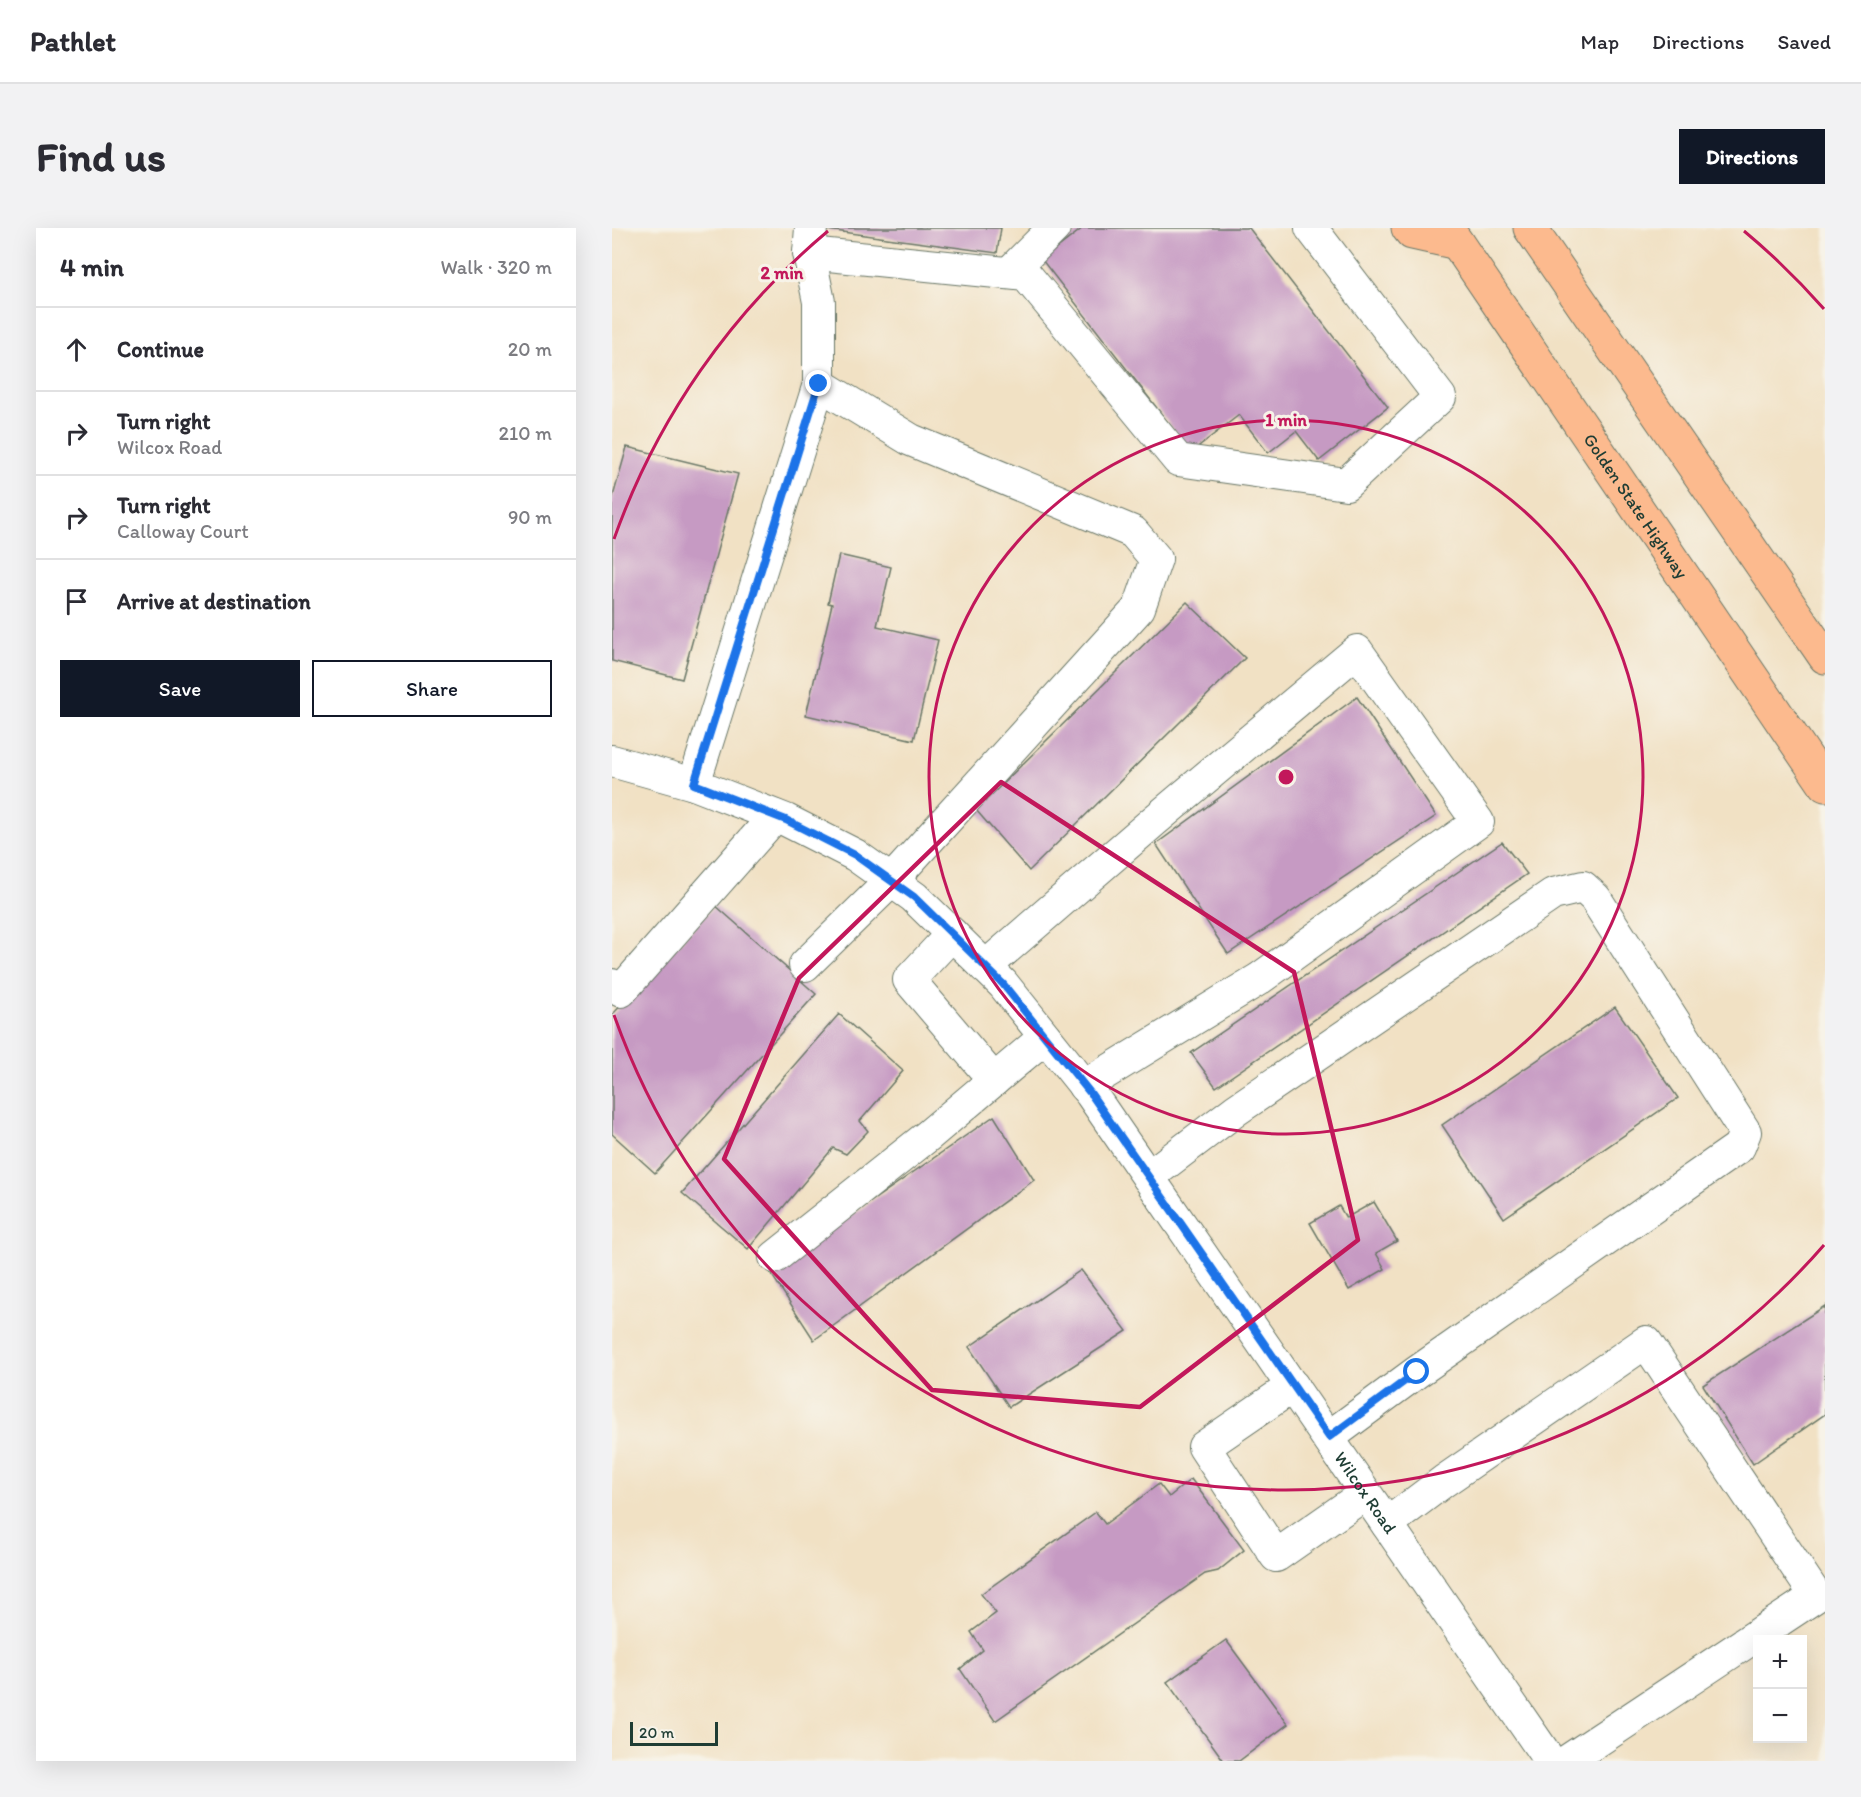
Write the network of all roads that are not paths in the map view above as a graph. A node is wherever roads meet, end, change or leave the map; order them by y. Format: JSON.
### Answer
{"nodes":[{"id":1,"x":1054,"y":228,"type":"edge"},
{"id":2,"x":1311,"y":228,"type":"edge"},
{"id":3,"x":1408,"y":228,"type":"edge"},
{"id":4,"x":1530,"y":228,"type":"edge"},
{"id":5,"x":1452,"y":235,"type":"edge"},
{"id":6,"x":810,"y":241,"type":"edge"},
{"id":7,"x":1009,"y":273,"type":"junction"},
{"id":8,"x":819,"y":384,"type":"junction"},
{"id":9,"x":1825,"y":657,"type":"edge"},
{"id":10,"x":612,"y":761,"type":"edge"},
{"id":11,"x":694,"y":784,"type":"junction"},
{"id":12,"x":1825,"y":785,"type":"edge"},
{"id":13,"x":775,"y":816,"type":"junction"},
{"id":14,"x":891,"y":881,"type":"junction"},
{"id":15,"x":952,"y":934,"type":"junction"},
{"id":16,"x":805,"y":965,"type":"dead end"},
{"id":17,"x":985,"y":967,"type":"junction"},
{"id":18,"x":612,"y":985,"type":"edge"},
{"id":19,"x":1045,"y":1037,"type":"junction"},
{"id":20,"x":994,"y":1080,"type":"junction"},
{"id":21,"x":1084,"y":1086,"type":"junction"},
{"id":22,"x":1148,"y":1177,"type":"junction"},
{"id":23,"x":775,"y":1257,"type":"dead end"},
{"id":24,"x":1293,"y":1386,"type":"junction"},
{"id":25,"x":1329,"y":1437,"type":"junction"},
{"id":26,"x":1365,"y":1494,"type":"junction"},
{"id":27,"x":1387,"y":1524,"type":"junction"},
{"id":28,"x":1550,"y":1761,"type":"edge"},
{"id":29,"x":1567,"y":1761,"type":"edge"}],
"edges":[{"from":1,"to":7,"type":"street"},
{"from":2,"to":7,"type":"street"},
{"from":3,"to":5,"type":"highway"},
{"from":4,"to":9,"type":"highway"},
{"from":5,"to":12,"type":"highway","name":"Golden State Highway"},
{"from":6,"to":7,"type":"street"},
{"from":6,"to":8,"type":"street"},
{"from":8,"to":11,"type":"street"},
{"from":8,"to":14,"type":"street"},
{"from":10,"to":11,"type":"street","name":"Wilcox Road"},
{"from":11,"to":13,"type":"street","name":"Wilcox Road"},
{"from":13,"to":14,"type":"street","name":"Wilcox Road"},
{"from":13,"to":18,"type":"street"},
{"from":14,"to":15,"type":"street","name":"Wilcox Road"},
{"from":14,"to":16,"type":"street"},
{"from":15,"to":17,"type":"street","name":"Wilcox Road"},
{"from":15,"to":20,"type":"street"},
{"from":17,"to":19,"type":"street","name":"Wilcox Road"},
{"from":17,"to":21,"type":"street"},
{"from":19,"to":20,"type":"street"},
{"from":19,"to":21,"type":"street","name":"Wilcox Road"},
{"from":20,"to":23,"type":"street"},
{"from":21,"to":22,"type":"street","name":"Wilcox Road"},
{"from":22,"to":24,"type":"street","name":"Wilcox Road"},
{"from":22,"to":25,"type":"street"},
{"from":24,"to":25,"type":"street","name":"Wilcox Road"},
{"from":24,"to":26,"type":"street"},
{"from":25,"to":26,"type":"street","name":"Wilcox Road"},
{"from":26,"to":27,"type":"street","name":"Wilcox Road"},
{"from":27,"to":28,"type":"street","name":"Wilcox Road"},
{"from":27,"to":29,"type":"street"}]}
